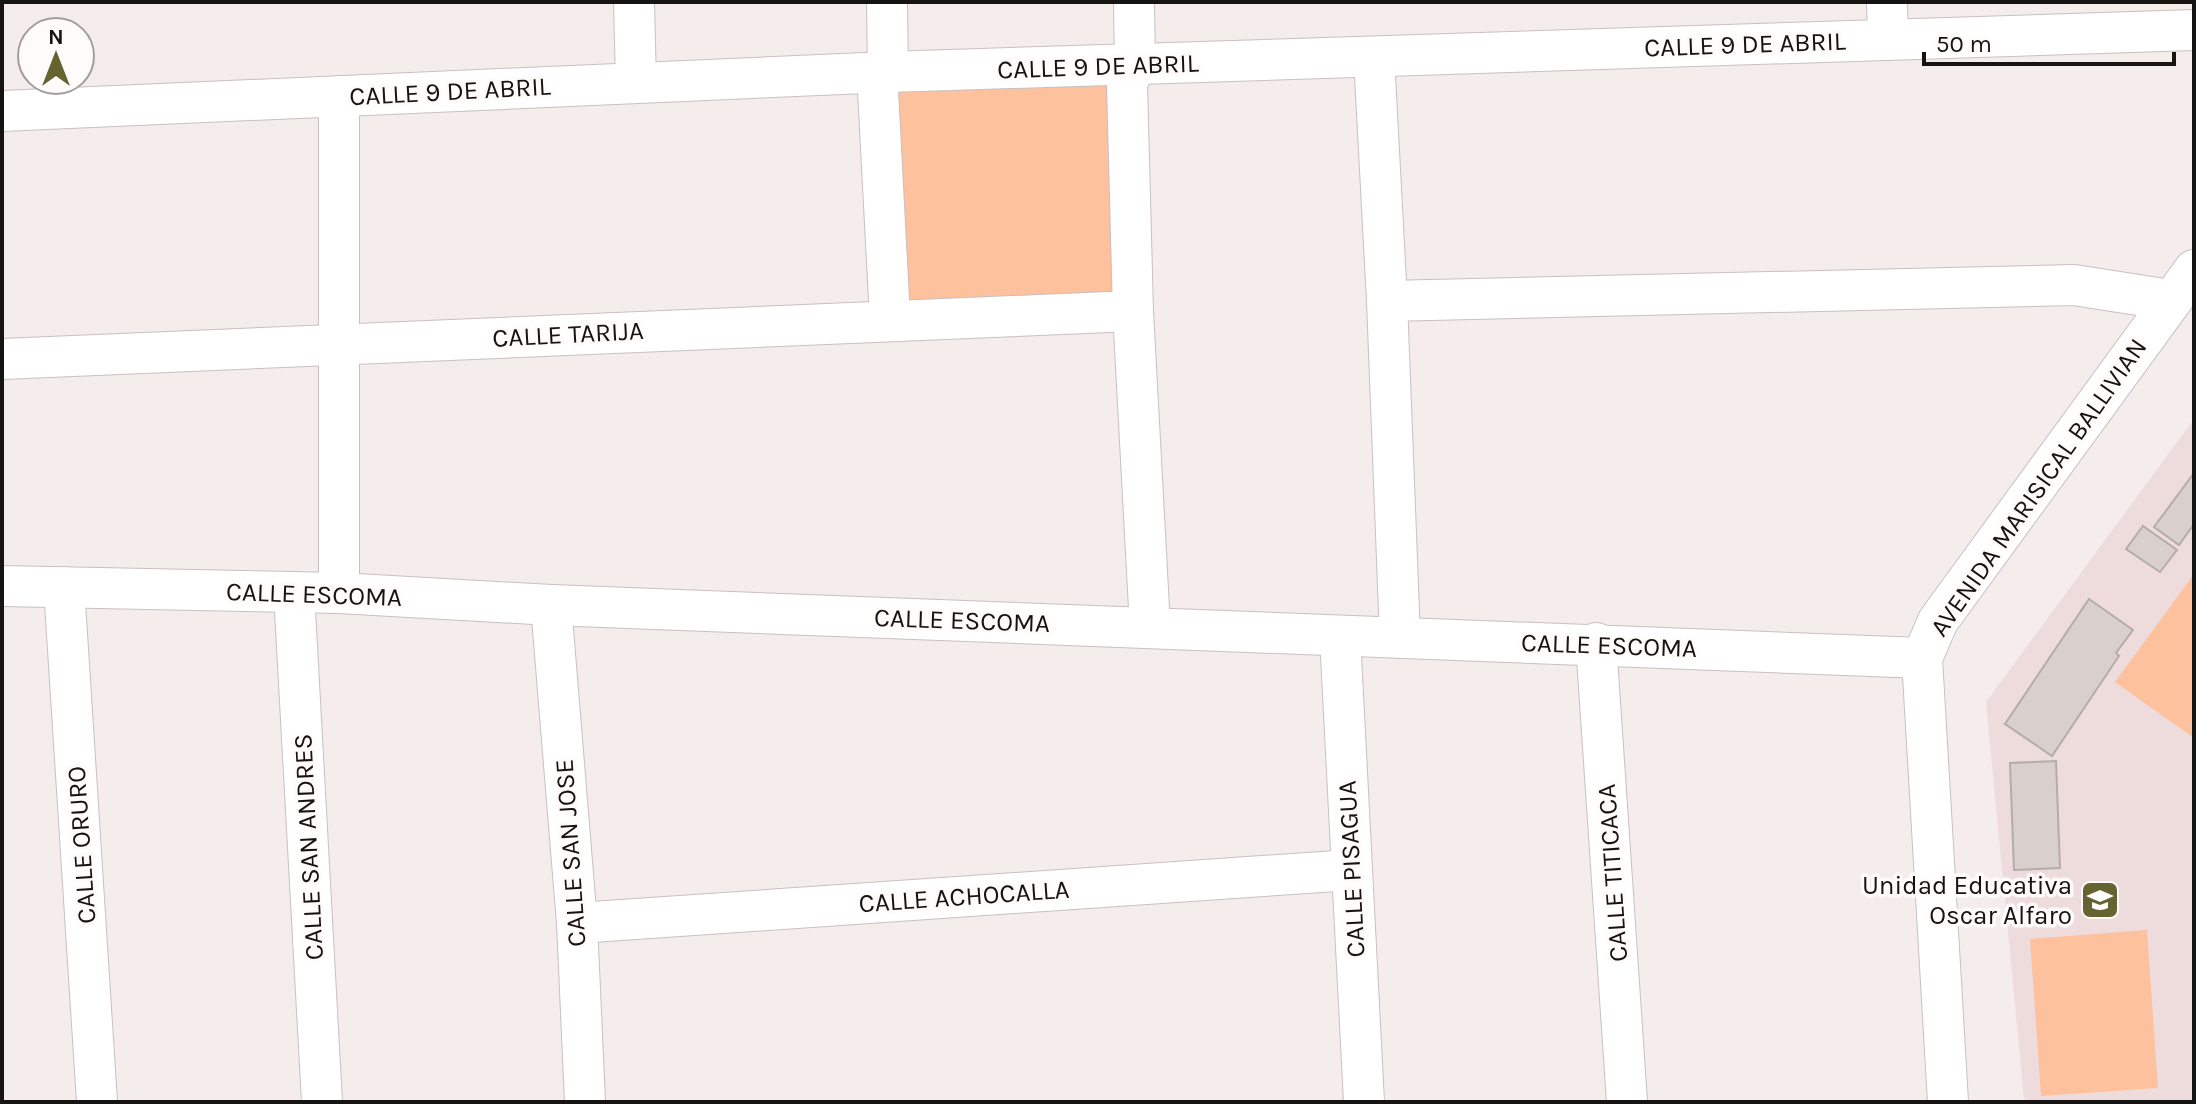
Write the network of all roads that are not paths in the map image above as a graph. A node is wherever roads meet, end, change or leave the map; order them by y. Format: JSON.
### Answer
{"nodes":[{"id":1,"x":634,"y":2,"type":"edge"},
{"id":2,"x":887,"y":2,"type":"edge"},
{"id":3,"x":1134,"y":2,"type":"edge"},
{"id":4,"x":2120,"y":16,"type":"edge"},
{"id":5,"x":1888,"y":21,"type":"edge"},
{"id":6,"x":2194,"y":30,"type":"edge"},
{"id":7,"x":1374,"y":57,"type":"junction"},
{"id":8,"x":1135,"y":65,"type":"junction"},
{"id":9,"x":883,"y":72,"type":"junction"},
{"id":10,"x":636,"y":82,"type":"junction"},
{"id":11,"x":339,"y":96,"type":"junction"},
{"id":12,"x":2,"y":111,"type":"edge"},
{"id":13,"x":2182,"y":285,"type":"edge"},
{"id":14,"x":1387,"y":301,"type":"junction"},
{"id":15,"x":1133,"y":311,"type":"junction"},
{"id":16,"x":890,"y":319,"type":"junction"},
{"id":17,"x":340,"y":345,"type":"junction"},
{"id":18,"x":2,"y":359,"type":"edge"},
{"id":19,"x":2,"y":586,"type":"edge"},
{"id":20,"x":64,"y":587,"type":"junction"},
{"id":21,"x":294,"y":592,"type":"junction"},
{"id":22,"x":339,"y":593,"type":"junction"},
{"id":23,"x":551,"y":605,"type":"junction"},
{"id":24,"x":1150,"y":627,"type":"junction"},
{"id":25,"x":1340,"y":636,"type":"junction"},
{"id":26,"x":1400,"y":638,"type":"junction"},
{"id":27,"x":1596,"y":643,"type":"junction"},
{"id":28,"x":1922,"y":658,"type":"junction"},
{"id":29,"x":1351,"y":870,"type":"junction"},
{"id":30,"x":577,"y":923,"type":"junction"},
{"id":31,"x":97,"y":1102,"type":"edge"},
{"id":32,"x":322,"y":1102,"type":"edge"},
{"id":33,"x":585,"y":1102,"type":"edge"},
{"id":34,"x":1364,"y":1102,"type":"edge"},
{"id":35,"x":1627,"y":1102,"type":"edge"},
{"id":36,"x":1948,"y":1102,"type":"edge"}],
"edges":[{"from":1,"to":10,"type":"street"},
{"from":2,"to":9,"type":"street"},
{"from":3,"to":8,"type":"street"},
{"from":4,"to":5,"type":"street","name":"CALLE 9 DE ABRIL"},
{"from":4,"to":6,"type":"street","name":"CALLE 9 DE ABRIL"},
{"from":5,"to":7,"type":"street","name":"CALLE 9 DE ABRIL"},
{"from":7,"to":8,"type":"street","name":"CALLE 9 DE ABRIL"},
{"from":7,"to":14,"type":"street"},
{"from":8,"to":9,"type":"street","name":"CALLE 9 DE ABRIL"},
{"from":8,"to":15,"type":"street"},
{"from":9,"to":10,"type":"street","name":"CALLE 9 DE ABRIL"},
{"from":9,"to":16,"type":"street"},
{"from":10,"to":11,"type":"street","name":"CALLE 9 DE ABRIL"},
{"from":11,"to":12,"type":"street","name":"CALLE 9 DE ABRIL"},
{"from":11,"to":17,"type":"street"},
{"from":13,"to":14,"type":"street"},
{"from":13,"to":28,"type":"street","name":"AVENIDA MARISICAL BALLIVIAN"},
{"from":14,"to":26,"type":"street"},
{"from":15,"to":16,"type":"street","name":"CALLE TARIJA"},
{"from":15,"to":24,"type":"street"},
{"from":16,"to":17,"type":"street","name":"CALLE TARIJA"},
{"from":17,"to":18,"type":"street","name":"CALLE TARIJA"},
{"from":17,"to":22,"type":"street"},
{"from":19,"to":20,"type":"street","name":"CALLE ESCOMA"},
{"from":20,"to":21,"type":"street","name":"CALLE ESCOMA"},
{"from":20,"to":31,"type":"street","name":"CALLE ORURO"},
{"from":21,"to":22,"type":"street","name":"CALLE ESCOMA"},
{"from":21,"to":32,"type":"street","name":"CALLE SAN ANDRES"},
{"from":22,"to":23,"type":"street","name":"CALLE ESCOMA"},
{"from":23,"to":24,"type":"street","name":"CALLE ESCOMA"},
{"from":23,"to":30,"type":"street","name":"CALLE SAN JOSE"},
{"from":24,"to":25,"type":"street","name":"CALLE ESCOMA"},
{"from":25,"to":26,"type":"street","name":"CALLE ESCOMA"},
{"from":25,"to":29,"type":"street","name":"CALLE PISAGUA"},
{"from":26,"to":27,"type":"street","name":"CALLE ESCOMA"},
{"from":27,"to":28,"type":"street","name":"CALLE ESCOMA"},
{"from":27,"to":35,"type":"street","name":"CALLE TITICACA"},
{"from":28,"to":36,"type":"street","name":"AVENIDA MARISICAL BALLIVIAN"},
{"from":29,"to":30,"type":"street","name":"CALLE ACHOCALLA"},
{"from":29,"to":34,"type":"street","name":"CALLE PISAGUA"},
{"from":30,"to":33,"type":"street","name":"CALLE SAN JOSE"}]}
